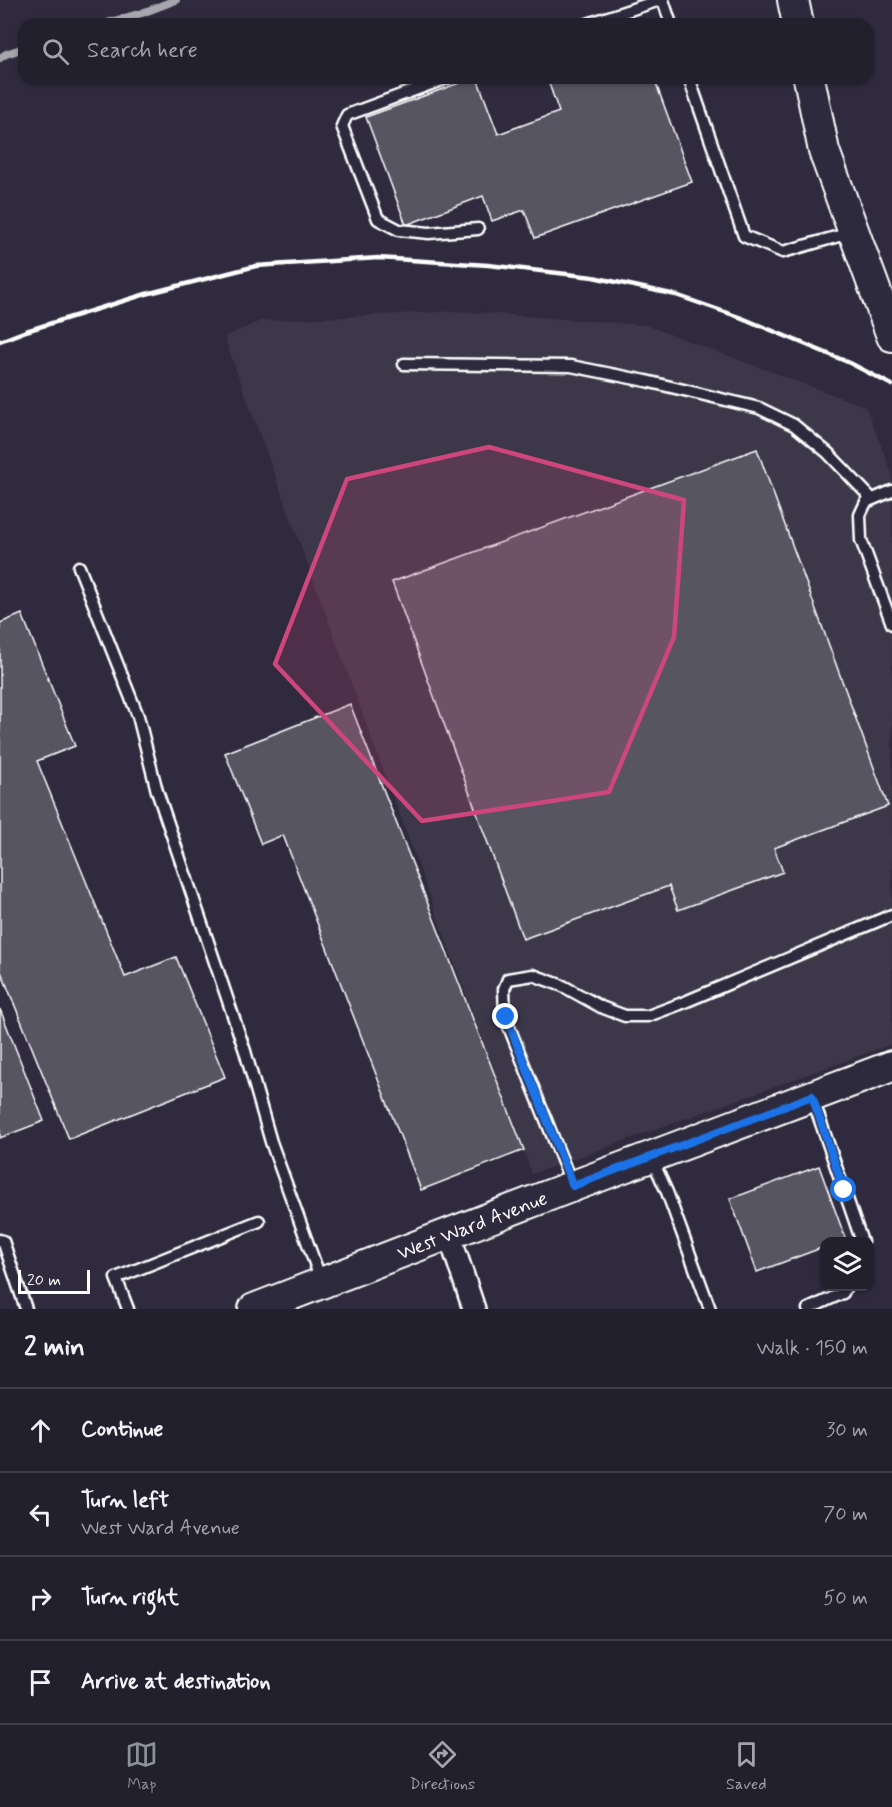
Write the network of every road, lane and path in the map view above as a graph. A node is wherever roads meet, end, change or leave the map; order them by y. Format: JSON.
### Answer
{"nodes":[{"id":1,"x":661,"y":0,"type":"edge"},
{"id":2,"x":793,"y":0,"type":"edge"},
{"id":3,"x":606,"y":18,"type":"edge"},
{"id":4,"x":668,"y":18,"type":"edge"},
{"id":5,"x":797,"y":18,"type":"edge"},
{"id":6,"x":431,"y":84,"type":"edge"},
{"id":7,"x":691,"y":84,"type":"edge"},
{"id":8,"x":810,"y":84,"type":"edge"},
{"id":9,"x":478,"y":229,"type":"dead end"},
{"id":10,"x":853,"y":232,"type":"junction"},
{"id":11,"x":891,"y":330,"type":"edge"},
{"id":12,"x":404,"y":364,"type":"dead end"},
{"id":13,"x":892,"y":491,"type":"edge"},
{"id":14,"x":872,"y":499,"type":"junction"},
{"id":15,"x":79,"y":567,"type":"dead end"},
{"id":16,"x":892,"y":624,"type":"edge"},
{"id":17,"x":892,"y":915,"type":"edge"},
{"id":18,"x":892,"y":1066,"type":"edge"},
{"id":19,"x":812,"y":1096,"type":"junction"},
{"id":20,"x":651,"y":1157,"type":"junction"},
{"id":21,"x":573,"y":1186,"type":"junction"},
{"id":22,"x":259,"y":1221,"type":"dead end"},
{"id":23,"x":449,"y":1234,"type":"junction"},
{"id":24,"x":860,"y":1237,"type":"edge"},
{"id":25,"x":0,"y":1240,"type":"edge"},
{"id":26,"x":322,"y":1283,"type":"junction"},
{"id":27,"x":844,"y":1291,"type":"edge"},
{"id":28,"x":26,"y":1309,"type":"edge"},
{"id":29,"x":128,"y":1309,"type":"edge"},
{"id":30,"x":254,"y":1309,"type":"edge"},
{"id":31,"x":474,"y":1309,"type":"edge"},
{"id":32,"x":710,"y":1309,"type":"edge"},
{"id":33,"x":808,"y":1309,"type":"edge"}],
"edges":[{"from":1,"to":3,"type":"lane"},
{"from":1,"to":4,"type":"lane"},
{"from":2,"to":5,"type":"street"},
{"from":6,"to":9,"type":"lane"},
{"from":7,"to":10,"type":"lane"},
{"from":8,"to":10,"type":"street"},
{"from":10,"to":11,"type":"street"},
{"from":12,"to":14,"type":"lane"},
{"from":13,"to":14,"type":"lane"},
{"from":14,"to":16,"type":"lane"},
{"from":15,"to":26,"type":"lane"},
{"from":17,"to":21,"type":"lane"},
{"from":18,"to":19,"type":"street","name":"West Ward Avenue"},
{"from":19,"to":20,"type":"street","name":"West Ward Avenue"},
{"from":19,"to":24,"type":"lane"},
{"from":20,"to":21,"type":"street","name":"West Ward Avenue"},
{"from":20,"to":32,"type":"lane"},
{"from":21,"to":23,"type":"street","name":"West Ward Avenue"},
{"from":22,"to":29,"type":"lane"},
{"from":23,"to":26,"type":"street","name":"West Ward Avenue"},
{"from":23,"to":31,"type":"street"},
{"from":25,"to":28,"type":"lane"},
{"from":26,"to":30,"type":"street","name":"West Ward Avenue"},
{"from":27,"to":33,"type":"lane"}]}
